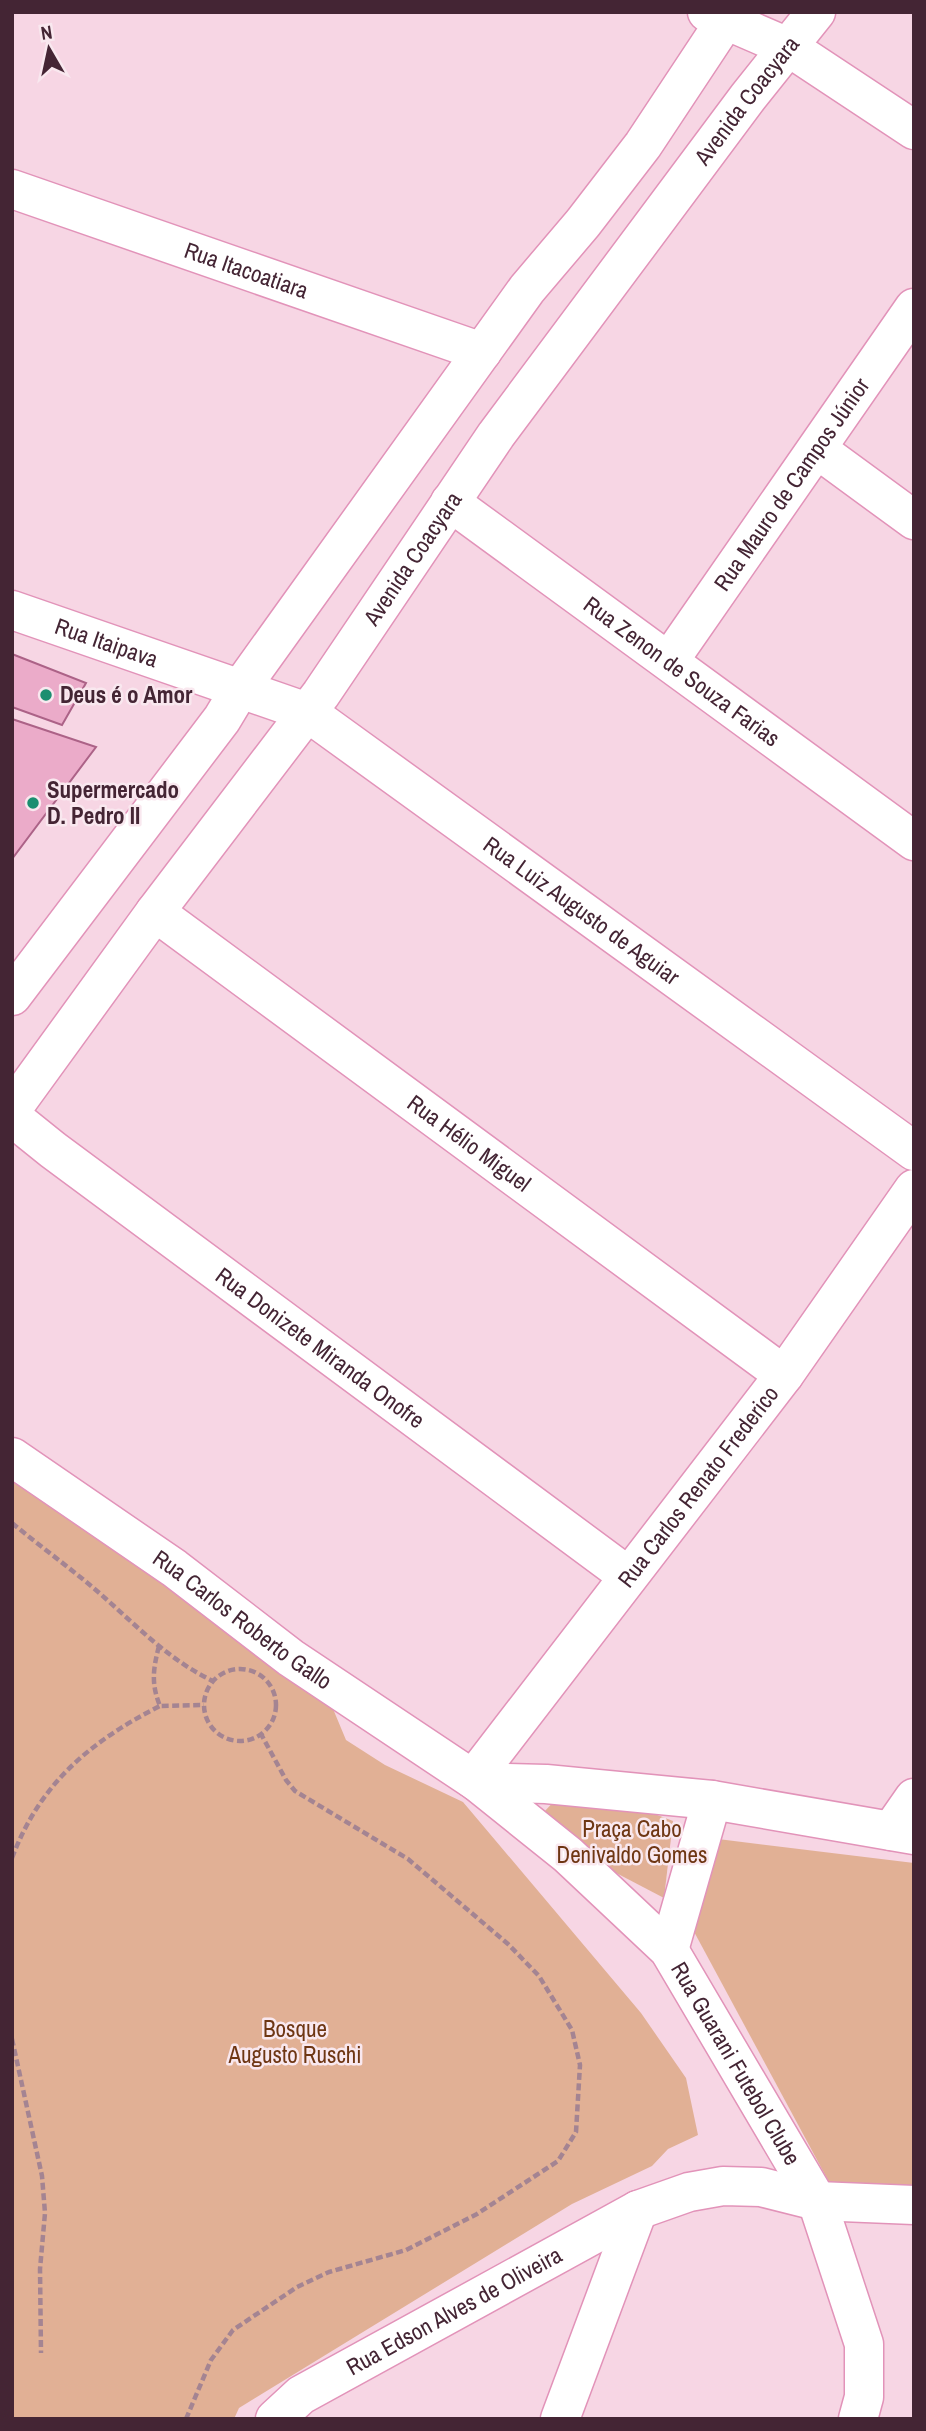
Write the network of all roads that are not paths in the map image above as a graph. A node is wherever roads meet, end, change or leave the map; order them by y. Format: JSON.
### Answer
{"nodes":[{"id":1,"x":816,"y":12,"type":"edge"},
{"id":2,"x":721,"y":14,"type":"edge"},
{"id":3,"x":790,"y":48,"type":"junction"},
{"id":4,"x":914,"y":131,"type":"edge"},
{"id":5,"x":12,"y":188,"type":"edge"},
{"id":6,"x":914,"y":308,"type":"edge"},
{"id":7,"x":482,"y":352,"type":"junction"},
{"id":8,"x":817,"y":449,"type":"junction"},
{"id":9,"x":450,"y":502,"type":"junction"},
{"id":10,"x":914,"y":520,"type":"edge"},
{"id":11,"x":12,"y":610,"type":"edge"},
{"id":12,"x":670,"y":661,"type":"junction"},
{"id":13,"x":240,"y":690,"type":"junction"},
{"id":14,"x":307,"y":712,"type":"junction"},
{"id":15,"x":914,"y":841,"type":"edge"},
{"id":16,"x":155,"y":912,"type":"junction"},
{"id":17,"x":12,"y":996,"type":"edge"},
{"id":18,"x":12,"y":1110,"type":"edge"},
{"id":19,"x":12,"y":1117,"type":"edge"},
{"id":20,"x":914,"y":1151,"type":"edge"},
{"id":21,"x":914,"y":1189,"type":"edge"},
{"id":22,"x":784,"y":1375,"type":"junction"},
{"id":23,"x":12,"y":1457,"type":"edge"},
{"id":24,"x":628,"y":1576,"type":"junction"},
{"id":25,"x":475,"y":1780,"type":"junction"},
{"id":26,"x":914,"y":1798,"type":"edge"},
{"id":27,"x":712,"y":1801,"type":"junction"},
{"id":28,"x":902,"y":1833,"type":"edge"},
{"id":29,"x":669,"y":1950,"type":"junction"},
{"id":30,"x":817,"y":2200,"type":"junction"},
{"id":31,"x":914,"y":2205,"type":"edge"},
{"id":32,"x":638,"y":2210,"type":"junction"},
{"id":33,"x":275,"y":2419,"type":"edge"},
{"id":34,"x":560,"y":2419,"type":"edge"},
{"id":35,"x":859,"y":2419,"type":"edge"}],
"edges":[{"from":1,"to":3,"type":"street","name":"Avenida Coacyara"},
{"from":2,"to":3,"type":"street"},
{"from":2,"to":7,"type":"street"},
{"from":3,"to":4,"type":"street"},
{"from":3,"to":9,"type":"street","name":"Avenida Coacyara"},
{"from":5,"to":7,"type":"street","name":"Rua Itacoatiara"},
{"from":6,"to":8,"type":"street","name":"Rua Mauro de Campos Júnior"},
{"from":7,"to":13,"type":"street"},
{"from":8,"to":10,"type":"street"},
{"from":8,"to":12,"type":"street","name":"Rua Mauro de Campos Júnior"},
{"from":9,"to":12,"type":"street","name":"Rua Zenon de Souza Farias"},
{"from":9,"to":14,"type":"street","name":"Avenida Coacyara"},
{"from":11,"to":13,"type":"street","name":"Rua Itaipava"},
{"from":12,"to":15,"type":"street","name":"Rua Zenon de Souza Farias"},
{"from":13,"to":14,"type":"street","name":"Rua Luiz Augusto de Aguiar"},
{"from":13,"to":17,"type":"street"},
{"from":14,"to":16,"type":"street","name":"Avenida Coacyara"},
{"from":14,"to":20,"type":"street","name":"Rua Luiz Augusto de Aguiar"},
{"from":16,"to":18,"type":"street","name":"Avenida Coacyara"},
{"from":16,"to":22,"type":"street","name":"Rua Hélio Miguel"},
{"from":19,"to":24,"type":"street","name":"Rua Donizete Miranda Onofre"},
{"from":21,"to":22,"type":"street","name":"Rua Carlos Renato Frederico"},
{"from":22,"to":24,"type":"street","name":"Rua Carlos Renato Frederico"},
{"from":23,"to":25,"type":"street","name":"Rua Carlos Roberto Gallo"},
{"from":24,"to":25,"type":"street","name":"Rua Carlos Renato Frederico"},
{"from":25,"to":27,"type":"street"},
{"from":25,"to":29,"type":"street","name":"Rua Guarani Futebol Clube"},
{"from":26,"to":28,"type":"street"},
{"from":27,"to":28,"type":"street"},
{"from":27,"to":29,"type":"street"},
{"from":29,"to":30,"type":"street","name":"Rua Guarani Futebol Clube"},
{"from":30,"to":31,"type":"street","name":"Rua Edson Alves de Oliveira"},
{"from":30,"to":32,"type":"street","name":"Rua Edson Alves de Oliveira"},
{"from":30,"to":35,"type":"street","name":"Rua Guarani Futebol Clube"},
{"from":32,"to":33,"type":"street","name":"Rua Edson Alves de Oliveira"},
{"from":32,"to":34,"type":"street"}]}
